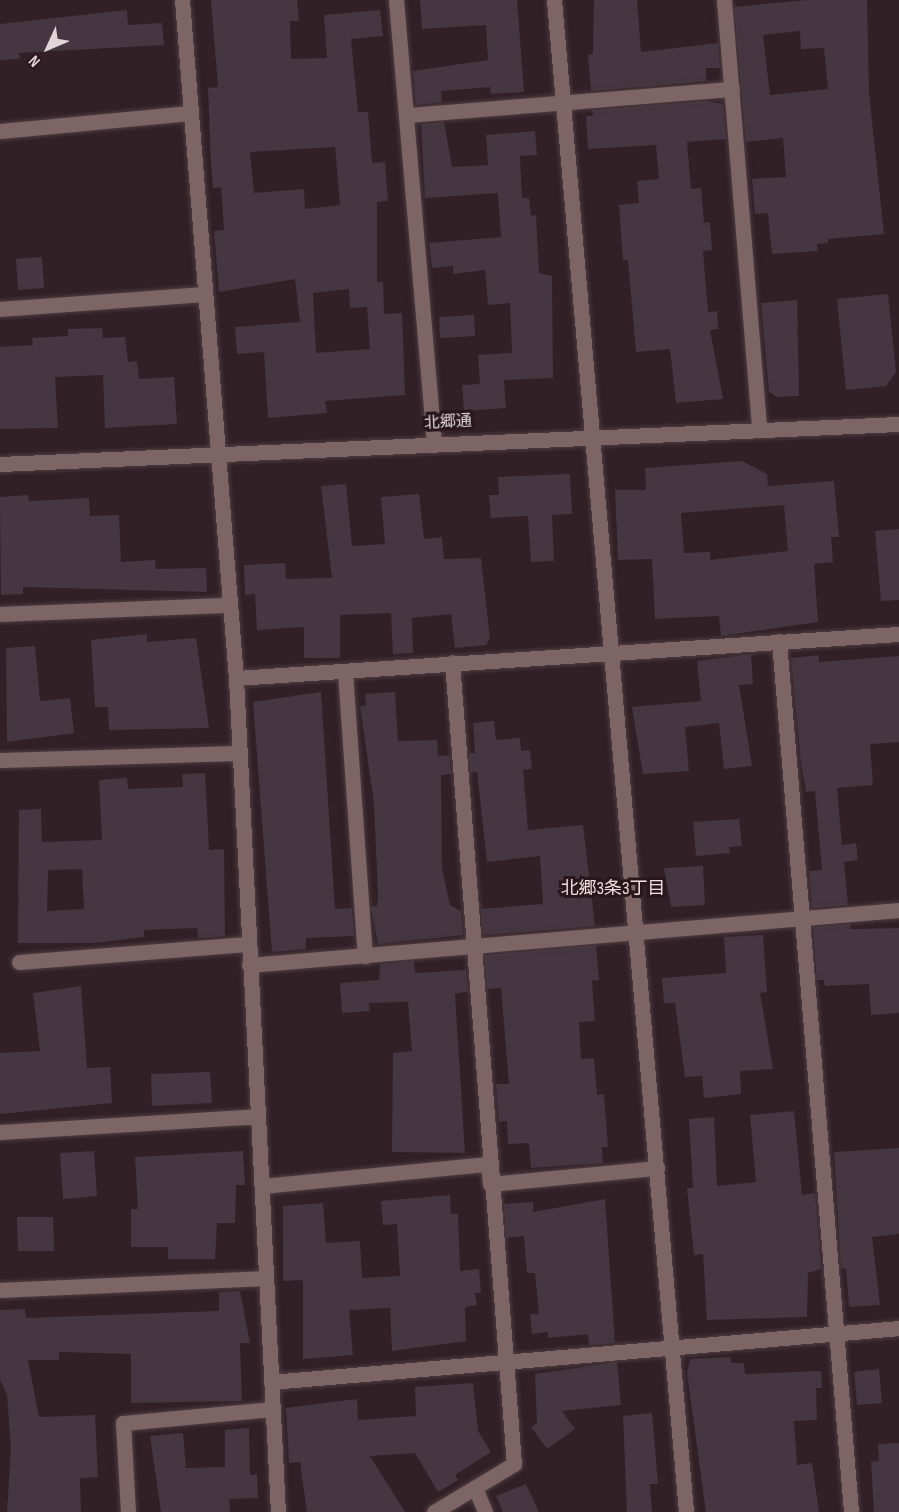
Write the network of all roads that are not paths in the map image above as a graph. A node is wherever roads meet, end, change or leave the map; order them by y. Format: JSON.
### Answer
{"nodes":[{"id":1,"x":182,"y":0,"type":"edge"},
{"id":2,"x":396,"y":0,"type":"edge"},
{"id":3,"x":554,"y":0,"type":"edge"},
{"id":4,"x":724,"y":0,"type":"edge"},
{"id":5,"x":732,"y":89,"type":"junction"},
{"id":6,"x":561,"y":103,"type":"junction"},
{"id":7,"x":190,"y":113,"type":"junction"},
{"id":8,"x":408,"y":115,"type":"junction"},
{"id":9,"x":0,"y":131,"type":"edge"},
{"id":10,"x":203,"y":294,"type":"junction"},
{"id":11,"x":0,"y":309,"type":"edge"},
{"id":12,"x":899,"y":424,"type":"edge"},
{"id":13,"x":759,"y":429,"type":"junction"},
{"id":14,"x":594,"y":435,"type":"junction"},
{"id":15,"x":434,"y":441,"type":"junction"},
{"id":16,"x":217,"y":453,"type":"junction"},
{"id":17,"x":0,"y":464,"type":"edge"},
{"id":18,"x":228,"y":604,"type":"junction"},
{"id":19,"x":0,"y":614,"type":"edge"},
{"id":20,"x":899,"y":634,"type":"edge"},
{"id":21,"x":779,"y":641,"type":"junction"},
{"id":22,"x":610,"y":650,"type":"junction"},
{"id":23,"x":452,"y":662,"type":"junction"},
{"id":24,"x":345,"y":672,"type":"junction"},
{"id":25,"x":236,"y":678,"type":"junction"},
{"id":26,"x":238,"y":753,"type":"junction"},
{"id":27,"x":0,"y":760,"type":"edge"},
{"id":28,"x":899,"y":910,"type":"edge"},
{"id":29,"x":802,"y":920,"type":"junction"},
{"id":30,"x":634,"y":934,"type":"junction"},
{"id":31,"x":247,"y":944,"type":"junction"},
{"id":32,"x":471,"y":948,"type":"junction"},
{"id":33,"x":365,"y":956,"type":"junction"},
{"id":34,"x":19,"y":962,"type":"dead end"},
{"id":35,"x":249,"y":965,"type":"junction"},
{"id":36,"x":258,"y":1116,"type":"junction"},
{"id":37,"x":0,"y":1132,"type":"edge"},
{"id":38,"x":657,"y":1168,"type":"junction"},
{"id":39,"x":490,"y":1184,"type":"junction"},
{"id":40,"x":262,"y":1186,"type":"junction"},
{"id":41,"x":265,"y":1278,"type":"junction"},
{"id":42,"x":0,"y":1290,"type":"edge"},
{"id":43,"x":899,"y":1328,"type":"edge"},
{"id":44,"x":836,"y":1332,"type":"junction"},
{"id":45,"x":672,"y":1350,"type":"junction"},
{"id":46,"x":506,"y":1363,"type":"junction"},
{"id":47,"x":271,"y":1382,"type":"junction"},
{"id":48,"x":272,"y":1409,"type":"junction"},
{"id":49,"x":475,"y":1488,"type":"junction"},
{"id":50,"x":128,"y":1512,"type":"edge"},
{"id":51,"x":278,"y":1512,"type":"edge"},
{"id":52,"x":434,"y":1512,"type":"edge"},
{"id":53,"x":485,"y":1512,"type":"edge"},
{"id":54,"x":686,"y":1512,"type":"edge"},
{"id":55,"x":851,"y":1512,"type":"edge"}],
"edges":[{"from":1,"to":7,"type":"street"},
{"from":2,"to":8,"type":"street"},
{"from":3,"to":6,"type":"street"},
{"from":4,"to":5,"type":"street"},
{"from":5,"to":6,"type":"street"},
{"from":5,"to":13,"type":"street"},
{"from":6,"to":8,"type":"street"},
{"from":6,"to":14,"type":"street"},
{"from":7,"to":9,"type":"street"},
{"from":7,"to":10,"type":"street"},
{"from":8,"to":15,"type":"street"},
{"from":10,"to":11,"type":"street"},
{"from":10,"to":16,"type":"street"},
{"from":12,"to":13,"type":"street","name":"北郷通"},
{"from":13,"to":14,"type":"street","name":"北郷通"},
{"from":14,"to":15,"type":"street","name":"北郷通"},
{"from":14,"to":22,"type":"street"},
{"from":15,"to":16,"type":"street","name":"北郷通"},
{"from":16,"to":17,"type":"street","name":"北郷通"},
{"from":16,"to":18,"type":"street"},
{"from":18,"to":19,"type":"street"},
{"from":18,"to":25,"type":"street"},
{"from":20,"to":21,"type":"street"},
{"from":21,"to":22,"type":"street"},
{"from":21,"to":29,"type":"street"},
{"from":22,"to":23,"type":"street"},
{"from":22,"to":30,"type":"street"},
{"from":23,"to":24,"type":"street"},
{"from":23,"to":32,"type":"street"},
{"from":24,"to":25,"type":"street"},
{"from":24,"to":33,"type":"street"},
{"from":25,"to":26,"type":"street"},
{"from":26,"to":27,"type":"street"},
{"from":26,"to":31,"type":"street"},
{"from":28,"to":29,"type":"street"},
{"from":29,"to":30,"type":"street"},
{"from":29,"to":44,"type":"street"},
{"from":30,"to":32,"type":"street"},
{"from":30,"to":38,"type":"street"},
{"from":31,"to":34,"type":"street"},
{"from":31,"to":35,"type":"street"},
{"from":32,"to":33,"type":"street"},
{"from":32,"to":39,"type":"street"},
{"from":33,"to":35,"type":"street"},
{"from":35,"to":36,"type":"street"},
{"from":36,"to":37,"type":"street"},
{"from":36,"to":40,"type":"street"},
{"from":38,"to":39,"type":"street"},
{"from":38,"to":45,"type":"street"},
{"from":39,"to":40,"type":"street"},
{"from":39,"to":46,"type":"street"},
{"from":40,"to":41,"type":"street"},
{"from":41,"to":42,"type":"street"},
{"from":41,"to":47,"type":"street"},
{"from":43,"to":44,"type":"street"},
{"from":44,"to":45,"type":"street"},
{"from":44,"to":55,"type":"street"},
{"from":45,"to":46,"type":"street"},
{"from":45,"to":54,"type":"street"},
{"from":46,"to":47,"type":"street"},
{"from":46,"to":49,"type":"street"},
{"from":47,"to":48,"type":"street"},
{"from":48,"to":50,"type":"street"},
{"from":48,"to":51,"type":"street"},
{"from":49,"to":52,"type":"street"},
{"from":49,"to":53,"type":"street"}]}
